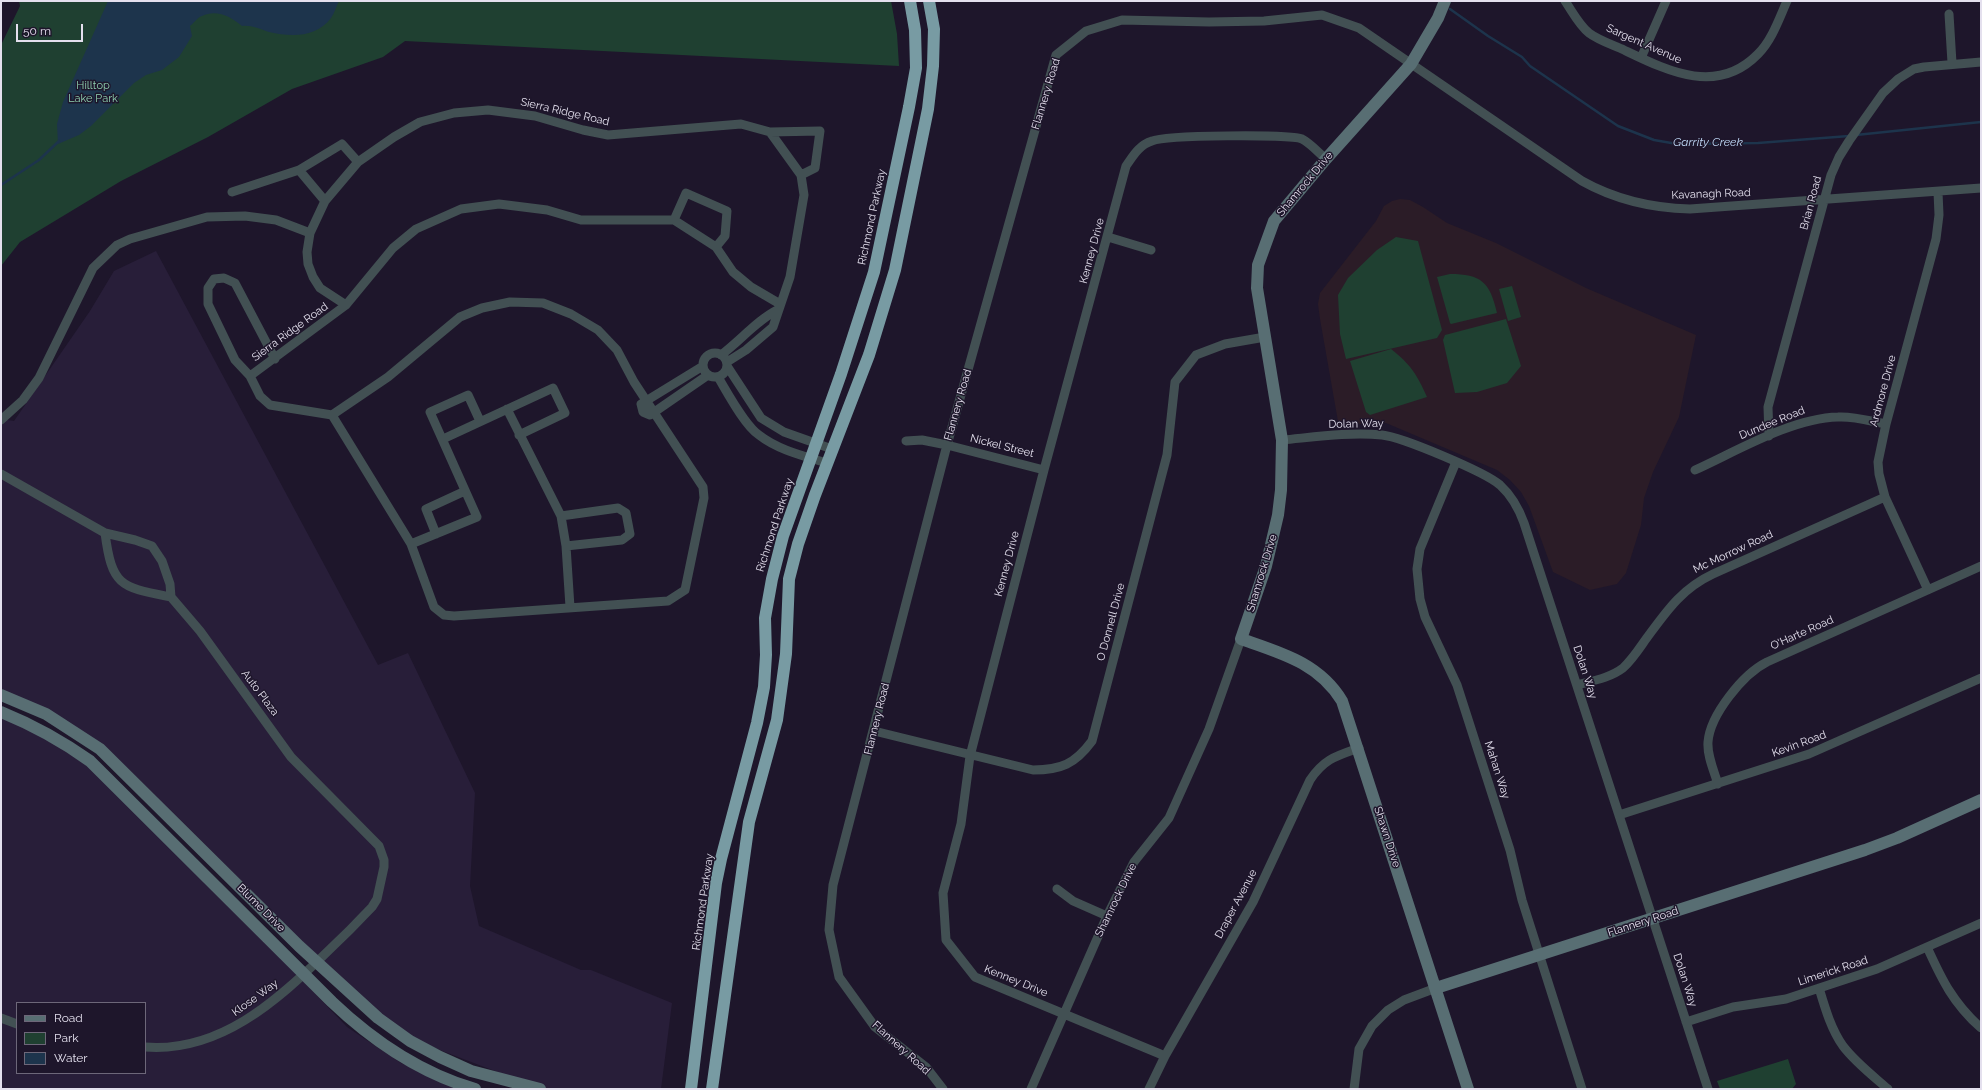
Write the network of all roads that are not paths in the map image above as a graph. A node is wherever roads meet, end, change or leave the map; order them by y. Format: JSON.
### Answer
{"nodes":[{"id":1,"x":910,"y":1,"type":"edge"},
{"id":2,"x":929,"y":1,"type":"edge"},
{"id":3,"x":1445,"y":1,"type":"edge"},
{"id":4,"x":1565,"y":1,"type":"edge"},
{"id":5,"x":1666,"y":1,"type":"edge"},
{"id":6,"x":1787,"y":1,"type":"edge"},
{"id":7,"x":1949,"y":14,"type":"dead end"},
{"id":8,"x":1641,"y":58,"type":"junction"},
{"id":9,"x":1981,"y":62,"type":"edge"},
{"id":10,"x":1411,"y":64,"type":"junction"},
{"id":11,"x":1952,"y":64,"type":"junction"},
{"id":12,"x":770,"y":132,"type":"junction"},
{"id":13,"x":1326,"y":159,"type":"junction"},
{"id":14,"x":358,"y":162,"type":"junction"},
{"id":15,"x":299,"y":170,"type":"junction"},
{"id":16,"x":801,"y":175,"type":"junction"},
{"id":17,"x":1981,"y":188,"type":"edge"},
{"id":18,"x":232,"y":192,"type":"dead end"},
{"id":19,"x":1938,"y":192,"type":"junction"},
{"id":20,"x":1824,"y":199,"type":"junction"},
{"id":21,"x":325,"y":201,"type":"junction"},
{"id":22,"x":674,"y":220,"type":"junction"},
{"id":23,"x":310,"y":233,"type":"junction"},
{"id":24,"x":1108,"y":237,"type":"junction"},
{"id":25,"x":716,"y":247,"type":"junction"},
{"id":26,"x":1151,"y":250,"type":"dead end"},
{"id":27,"x":346,"y":306,"type":"junction"},
{"id":28,"x":780,"y":307,"type":"junction"},
{"id":29,"x":1265,"y":337,"type":"junction"},
{"id":30,"x":275,"y":359,"type":"junction"},
{"id":31,"x":725,"y":361,"type":"junction"},
{"id":32,"x":703,"y":366,"type":"junction"},
{"id":33,"x":708,"y":375,"type":"junction"},
{"id":34,"x":250,"y":376,"type":"junction"},
{"id":35,"x":718,"y":377,"type":"junction"},
{"id":36,"x":677,"y":382,"type":"junction"},
{"id":37,"x":684,"y":392,"type":"junction"},
{"id":38,"x":647,"y":400,"type":"junction"},
{"id":39,"x":508,"y":409,"type":"junction"},
{"id":40,"x":655,"y":412,"type":"junction"},
{"id":41,"x":332,"y":414,"type":"junction"},
{"id":42,"x":1,"y":420,"type":"edge"},
{"id":43,"x":480,"y":422,"type":"junction"},
{"id":44,"x":1886,"y":424,"type":"junction"},
{"id":45,"x":519,"y":434,"type":"junction"},
{"id":46,"x":1769,"y":436,"type":"junction"},
{"id":47,"x":443,"y":439,"type":"junction"},
{"id":48,"x":1282,"y":440,"type":"junction"},
{"id":49,"x":906,"y":441,"type":"dead end"},
{"id":50,"x":816,"y":443,"type":"junction"},
{"id":51,"x":947,"y":445,"type":"junction"},
{"id":52,"x":832,"y":449,"type":"junction"},
{"id":53,"x":810,"y":458,"type":"junction"},
{"id":54,"x":1456,"y":462,"type":"junction"},
{"id":55,"x":827,"y":463,"type":"junction"},
{"id":56,"x":1044,"y":470,"type":"junction"},
{"id":57,"x":1696,"y":470,"type":"dead end"},
{"id":58,"x":1,"y":474,"type":"edge"},
{"id":59,"x":465,"y":491,"type":"junction"},
{"id":60,"x":1885,"y":497,"type":"junction"},
{"id":61,"x":561,"y":516,"type":"junction"},
{"id":62,"x":105,"y":533,"type":"junction"},
{"id":63,"x":436,"y":534,"type":"junction"},
{"id":64,"x":411,"y":544,"type":"junction"},
{"id":65,"x":566,"y":546,"type":"junction"},
{"id":66,"x":1981,"y":566,"type":"edge"},
{"id":67,"x":1928,"y":590,"type":"junction"},
{"id":68,"x":171,"y":597,"type":"junction"},
{"id":69,"x":570,"y":607,"type":"junction"},
{"id":70,"x":1241,"y":639,"type":"junction"},
{"id":71,"x":1981,"y":678,"type":"edge"},
{"id":72,"x":1577,"y":685,"type":"junction"},
{"id":73,"x":1,"y":695,"type":"edge"},
{"id":74,"x":1,"y":712,"type":"edge"},
{"id":75,"x":874,"y":731,"type":"junction"},
{"id":76,"x":1359,"y":748,"type":"junction"},
{"id":77,"x":970,"y":756,"type":"junction"},
{"id":78,"x":1718,"y":784,"type":"junction"},
{"id":79,"x":1981,"y":800,"type":"edge"},
{"id":80,"x":1619,"y":815,"type":"junction"},
{"id":81,"x":1057,"y":889,"type":"dead end"},
{"id":82,"x":1107,"y":916,"type":"junction"},
{"id":83,"x":1652,"y":920,"type":"junction"},
{"id":84,"x":1981,"y":923,"type":"edge"},
{"id":85,"x":1927,"y":947,"type":"junction"},
{"id":86,"x":1539,"y":954,"type":"junction"},
{"id":87,"x":317,"y":962,"type":"junction"},
{"id":88,"x":304,"y":974,"type":"junction"},
{"id":89,"x":1436,"y":988,"type":"junction"},
{"id":90,"x":1819,"y":988,"type":"junction"},
{"id":91,"x":1063,"y":1013,"type":"junction"},
{"id":92,"x":1,"y":1018,"type":"edge"},
{"id":93,"x":1686,"y":1022,"type":"junction"},
{"id":94,"x":16,"y":1024,"type":"edge"},
{"id":95,"x":1981,"y":1028,"type":"edge"},
{"id":96,"x":146,"y":1047,"type":"edge"},
{"id":97,"x":1165,"y":1056,"type":"junction"},
{"id":98,"x":713,"y":1086,"type":"edge"},
{"id":99,"x":475,"y":1089,"type":"edge"},
{"id":100,"x":540,"y":1089,"type":"edge"},
{"id":101,"x":691,"y":1089,"type":"edge"},
{"id":102,"x":943,"y":1089,"type":"edge"},
{"id":103,"x":1031,"y":1089,"type":"edge"},
{"id":104,"x":1149,"y":1089,"type":"edge"},
{"id":105,"x":1354,"y":1089,"type":"edge"},
{"id":106,"x":1468,"y":1089,"type":"edge"},
{"id":107,"x":1582,"y":1089,"type":"edge"},
{"id":108,"x":1708,"y":1089,"type":"edge"},
{"id":109,"x":1888,"y":1089,"type":"edge"}],
"edges":[{"from":1,"to":50,"type":"highway","name":"Richmond Parkway"},
{"from":2,"to":52,"type":"highway"},
{"from":3,"to":10,"type":"street","name":"Shamrock Drive"},
{"from":4,"to":8,"type":"street","name":"Sargent Avenue"},
{"from":5,"to":8,"type":"street"},
{"from":6,"to":8,"type":"street","name":"Sargent Avenue"},
{"from":7,"to":11,"type":"street"},
{"from":9,"to":11,"type":"street","name":"Brian Road"},
{"from":10,"to":13,"type":"street","name":"Shamrock Drive"},
{"from":10,"to":20,"type":"street","name":"Kavanagh Road"},
{"from":10,"to":51,"type":"street","name":"Flannery Road"},
{"from":11,"to":20,"type":"street","name":"Brian Road"},
{"from":12,"to":14,"type":"street","name":"Sierra Ridge Road"},
{"from":12,"to":16,"type":"street"},
{"from":12,"to":16,"type":"street","name":"Sierra Ridge Road"},
{"from":13,"to":24,"type":"street","name":"Kenney Drive"},
{"from":13,"to":29,"type":"street","name":"Shamrock Drive"},
{"from":14,"to":15,"type":"street"},
{"from":14,"to":21,"type":"street","name":"Sierra Ridge Road"},
{"from":15,"to":18,"type":"street"},
{"from":15,"to":21,"type":"street"},
{"from":16,"to":28,"type":"street"},
{"from":17,"to":19,"type":"street","name":"Kavanagh Road"},
{"from":19,"to":20,"type":"street","name":"Kavanagh Road"},
{"from":19,"to":44,"type":"street","name":"Ardmore Drive"},
{"from":20,"to":46,"type":"street","name":"Brian Road"},
{"from":21,"to":23,"type":"street","name":"Sierra Ridge Road"},
{"from":22,"to":25,"type":"street"},
{"from":22,"to":25,"type":"street"},
{"from":22,"to":27,"type":"street","name":"Sierra Ridge Road"},
{"from":23,"to":27,"type":"street","name":"Sierra Ridge Road"},
{"from":23,"to":42,"type":"street"},
{"from":24,"to":26,"type":"street"},
{"from":24,"to":56,"type":"street","name":"Kenney Drive"},
{"from":25,"to":28,"type":"street"},
{"from":27,"to":30,"type":"street","name":"Sierra Ridge Road"},
{"from":28,"to":31,"type":"street"},
{"from":28,"to":31,"type":"street"},
{"from":29,"to":48,"type":"street","name":"Shamrock Drive"},
{"from":29,"to":77,"type":"street","name":"O Donnell Drive"},
{"from":30,"to":34,"type":"street","name":"Sierra Ridge Road"},
{"from":30,"to":34,"type":"street"},
{"from":31,"to":32,"type":"street"},
{"from":31,"to":35,"type":"street"},
{"from":31,"to":50,"type":"street"},
{"from":32,"to":33,"type":"street"},
{"from":32,"to":36,"type":"street"},
{"from":33,"to":35,"type":"street"},
{"from":33,"to":37,"type":"street"},
{"from":34,"to":41,"type":"street","name":"Sierra Ridge Road"},
{"from":35,"to":53,"type":"street"},
{"from":36,"to":37,"type":"street"},
{"from":36,"to":38,"type":"street"},
{"from":37,"to":40,"type":"street"},
{"from":38,"to":40,"type":"street"},
{"from":38,"to":41,"type":"street"},
{"from":39,"to":43,"type":"street"},
{"from":39,"to":45,"type":"street"},
{"from":39,"to":45,"type":"street"},
{"from":40,"to":69,"type":"street"},
{"from":41,"to":64,"type":"street"},
{"from":43,"to":47,"type":"street"},
{"from":43,"to":47,"type":"street"},
{"from":44,"to":46,"type":"street","name":"Dundee Road"},
{"from":44,"to":60,"type":"street","name":"Ardmore Drive"},
{"from":45,"to":61,"type":"street"},
{"from":46,"to":57,"type":"street","name":"Dundee Road"},
{"from":47,"to":59,"type":"street"},
{"from":48,"to":54,"type":"street","name":"Dolan Way"},
{"from":48,"to":70,"type":"street","name":"Shamrock Drive"},
{"from":49,"to":51,"type":"street","name":"Nickel Street"},
{"from":50,"to":52,"type":"street"},
{"from":50,"to":53,"type":"highway","name":"Richmond Parkway"},
{"from":51,"to":56,"type":"street","name":"Nickel Street"},
{"from":51,"to":75,"type":"street","name":"Flannery Road"},
{"from":52,"to":55,"type":"highway"},
{"from":53,"to":55,"type":"street"},
{"from":53,"to":101,"type":"highway","name":"Richmond Parkway"},
{"from":54,"to":72,"type":"street","name":"Dolan Way"},
{"from":54,"to":86,"type":"street","name":"Mahan Way"},
{"from":55,"to":98,"type":"highway"},
{"from":56,"to":77,"type":"street","name":"Kenney Drive"},
{"from":58,"to":62,"type":"street"},
{"from":59,"to":63,"type":"street"},
{"from":59,"to":63,"type":"street"},
{"from":60,"to":67,"type":"street","name":"Ardmore Drive"},
{"from":60,"to":72,"type":"street","name":"Mc Morrow Road"},
{"from":61,"to":65,"type":"street"},
{"from":61,"to":65,"type":"street"},
{"from":62,"to":68,"type":"street"},
{"from":62,"to":68,"type":"street"},
{"from":63,"to":64,"type":"street"},
{"from":64,"to":69,"type":"street"},
{"from":65,"to":69,"type":"street"},
{"from":66,"to":67,"type":"street","name":"O'Harte Road"},
{"from":67,"to":78,"type":"street","name":"O'Harte Road"},
{"from":68,"to":87,"type":"street","name":"Auto Plaza"},
{"from":70,"to":76,"type":"street","name":"Shawn Drive"},
{"from":70,"to":82,"type":"street","name":"Shamrock Drive"},
{"from":71,"to":78,"type":"street","name":"Kevin Road"},
{"from":72,"to":80,"type":"street","name":"Dolan Way"},
{"from":73,"to":87,"type":"street","name":"Blume Drive"},
{"from":74,"to":88,"type":"street","name":"Blume Drive"},
{"from":75,"to":77,"type":"street","name":"O Donnell Drive"},
{"from":75,"to":102,"type":"street","name":"Flannery Road"},
{"from":76,"to":89,"type":"street","name":"Shawn Drive"},
{"from":76,"to":97,"type":"street","name":"Draper Avenue"},
{"from":77,"to":91,"type":"street","name":"Kenney Drive"},
{"from":78,"to":80,"type":"street","name":"Kevin Road"},
{"from":79,"to":83,"type":"street","name":"Flannery Road"},
{"from":80,"to":83,"type":"street","name":"Dolan Way"},
{"from":81,"to":82,"type":"street"},
{"from":82,"to":91,"type":"street","name":"Shamrock Drive"},
{"from":83,"to":86,"type":"street","name":"Flannery Road"},
{"from":83,"to":93,"type":"street","name":"Dolan Way"},
{"from":84,"to":85,"type":"street","name":"Limerick Road"},
{"from":85,"to":90,"type":"street","name":"Limerick Road"},
{"from":85,"to":95,"type":"street"},
{"from":86,"to":89,"type":"street","name":"Flannery Road"},
{"from":86,"to":107,"type":"street","name":"Mahan Way"},
{"from":87,"to":88,"type":"street","name":"Auto Plaza"},
{"from":87,"to":100,"type":"street","name":"Blume Drive"},
{"from":88,"to":96,"type":"street","name":"Klose Way"},
{"from":88,"to":99,"type":"street","name":"Blume Drive"},
{"from":89,"to":105,"type":"street","name":"Flannery Road"},
{"from":89,"to":106,"type":"street","name":"Shawn Drive"},
{"from":90,"to":93,"type":"street","name":"Limerick Road"},
{"from":90,"to":109,"type":"street"},
{"from":91,"to":97,"type":"street","name":"Kenney Drive"},
{"from":91,"to":103,"type":"street","name":"Shamrock Drive"},
{"from":92,"to":94,"type":"street"},
{"from":93,"to":108,"type":"street","name":"Dolan Way"},
{"from":97,"to":104,"type":"street","name":"Draper Avenue"}]}
